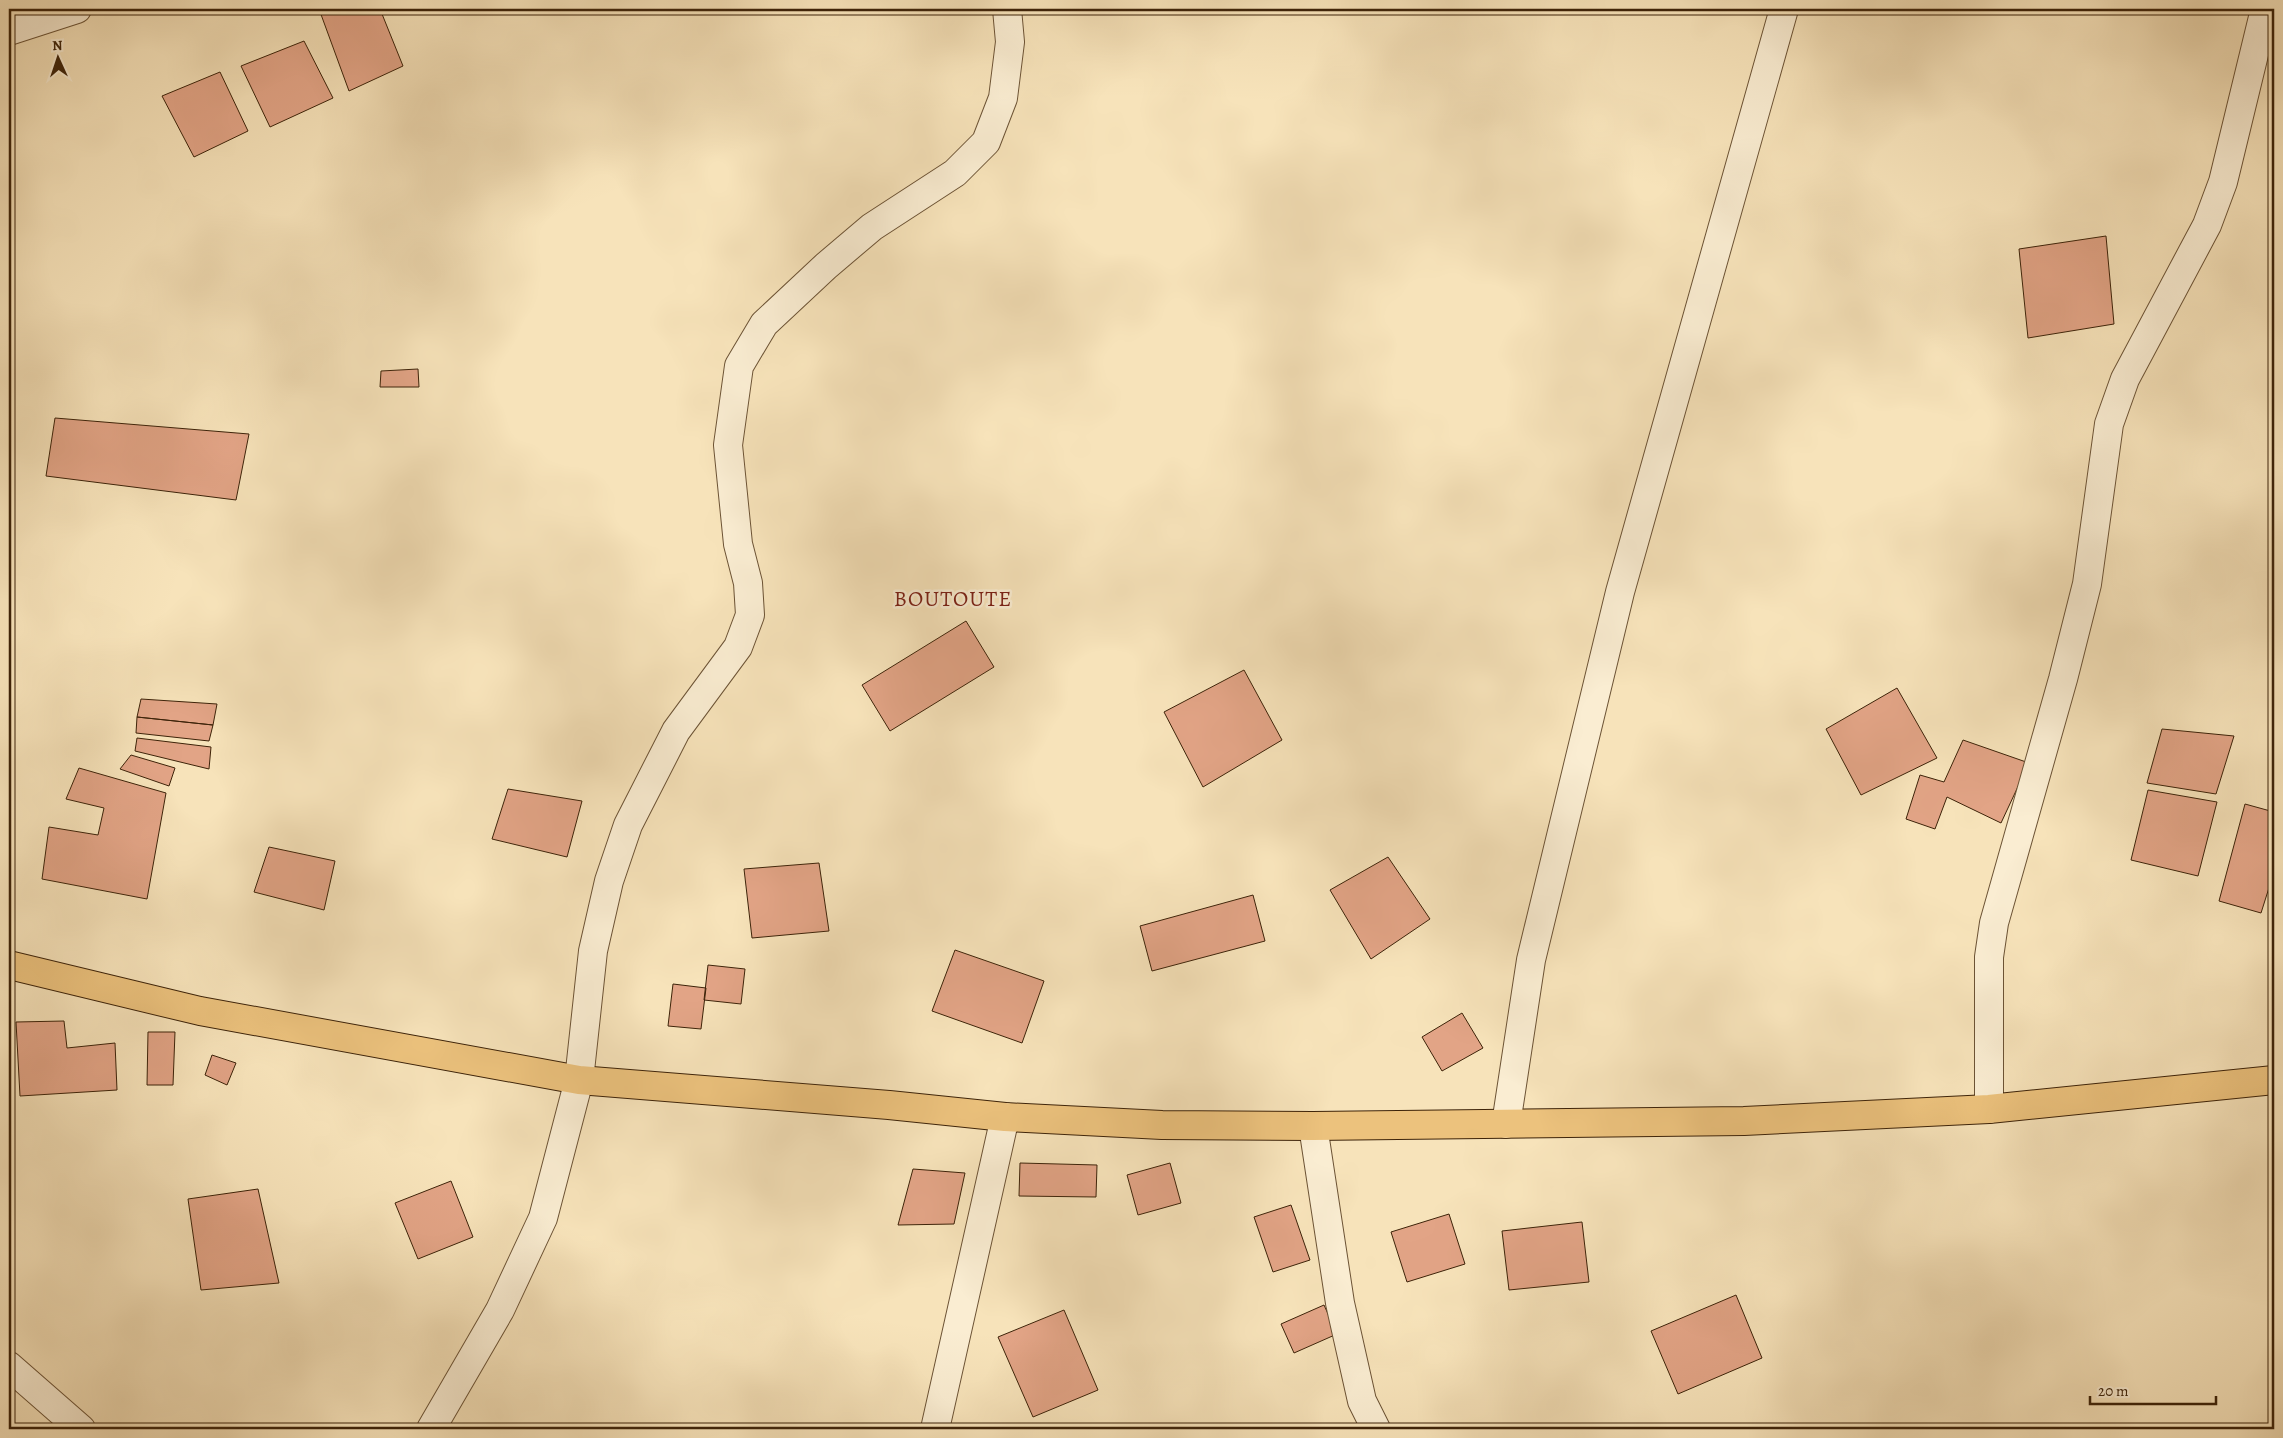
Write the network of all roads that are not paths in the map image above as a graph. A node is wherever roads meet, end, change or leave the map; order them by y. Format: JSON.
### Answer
{"nodes":[{"id":1,"x":77,"y":9,"type":"edge"},
{"id":2,"x":1007,"y":9,"type":"edge"},
{"id":3,"x":1784,"y":9,"type":"edge"},
{"id":4,"x":2265,"y":9,"type":"edge"},
{"id":5,"x":9,"y":31,"type":"edge"},
{"id":6,"x":9,"y":965,"type":"edge"},
{"id":7,"x":579,"y":1080,"type":"junction"},
{"id":8,"x":2274,"y":1080,"type":"edge"},
{"id":9,"x":1989,"y":1109,"type":"junction"},
{"id":10,"x":1005,"y":1117,"type":"junction"},
{"id":11,"x":1506,"y":1124,"type":"junction"},
{"id":12,"x":1313,"y":1126,"type":"junction"},
{"id":13,"x":9,"y":1366,"type":"edge"},
{"id":14,"x":81,"y":1429,"type":"edge"},
{"id":15,"x":431,"y":1429,"type":"edge"},
{"id":16,"x":934,"y":1429,"type":"edge"},
{"id":17,"x":1376,"y":1429,"type":"edge"}],
"edges":[{"from":1,"to":5,"type":"street"},
{"from":2,"to":7,"type":"street"},
{"from":3,"to":11,"type":"street"},
{"from":4,"to":9,"type":"street"},
{"from":6,"to":7,"type":"main road"},
{"from":7,"to":10,"type":"main road"},
{"from":7,"to":15,"type":"street"},
{"from":8,"to":9,"type":"main road"},
{"from":9,"to":11,"type":"main road"},
{"from":10,"to":12,"type":"main road"},
{"from":10,"to":16,"type":"street"},
{"from":11,"to":12,"type":"main road"},
{"from":12,"to":17,"type":"street"},
{"from":13,"to":14,"type":"street"}]}
